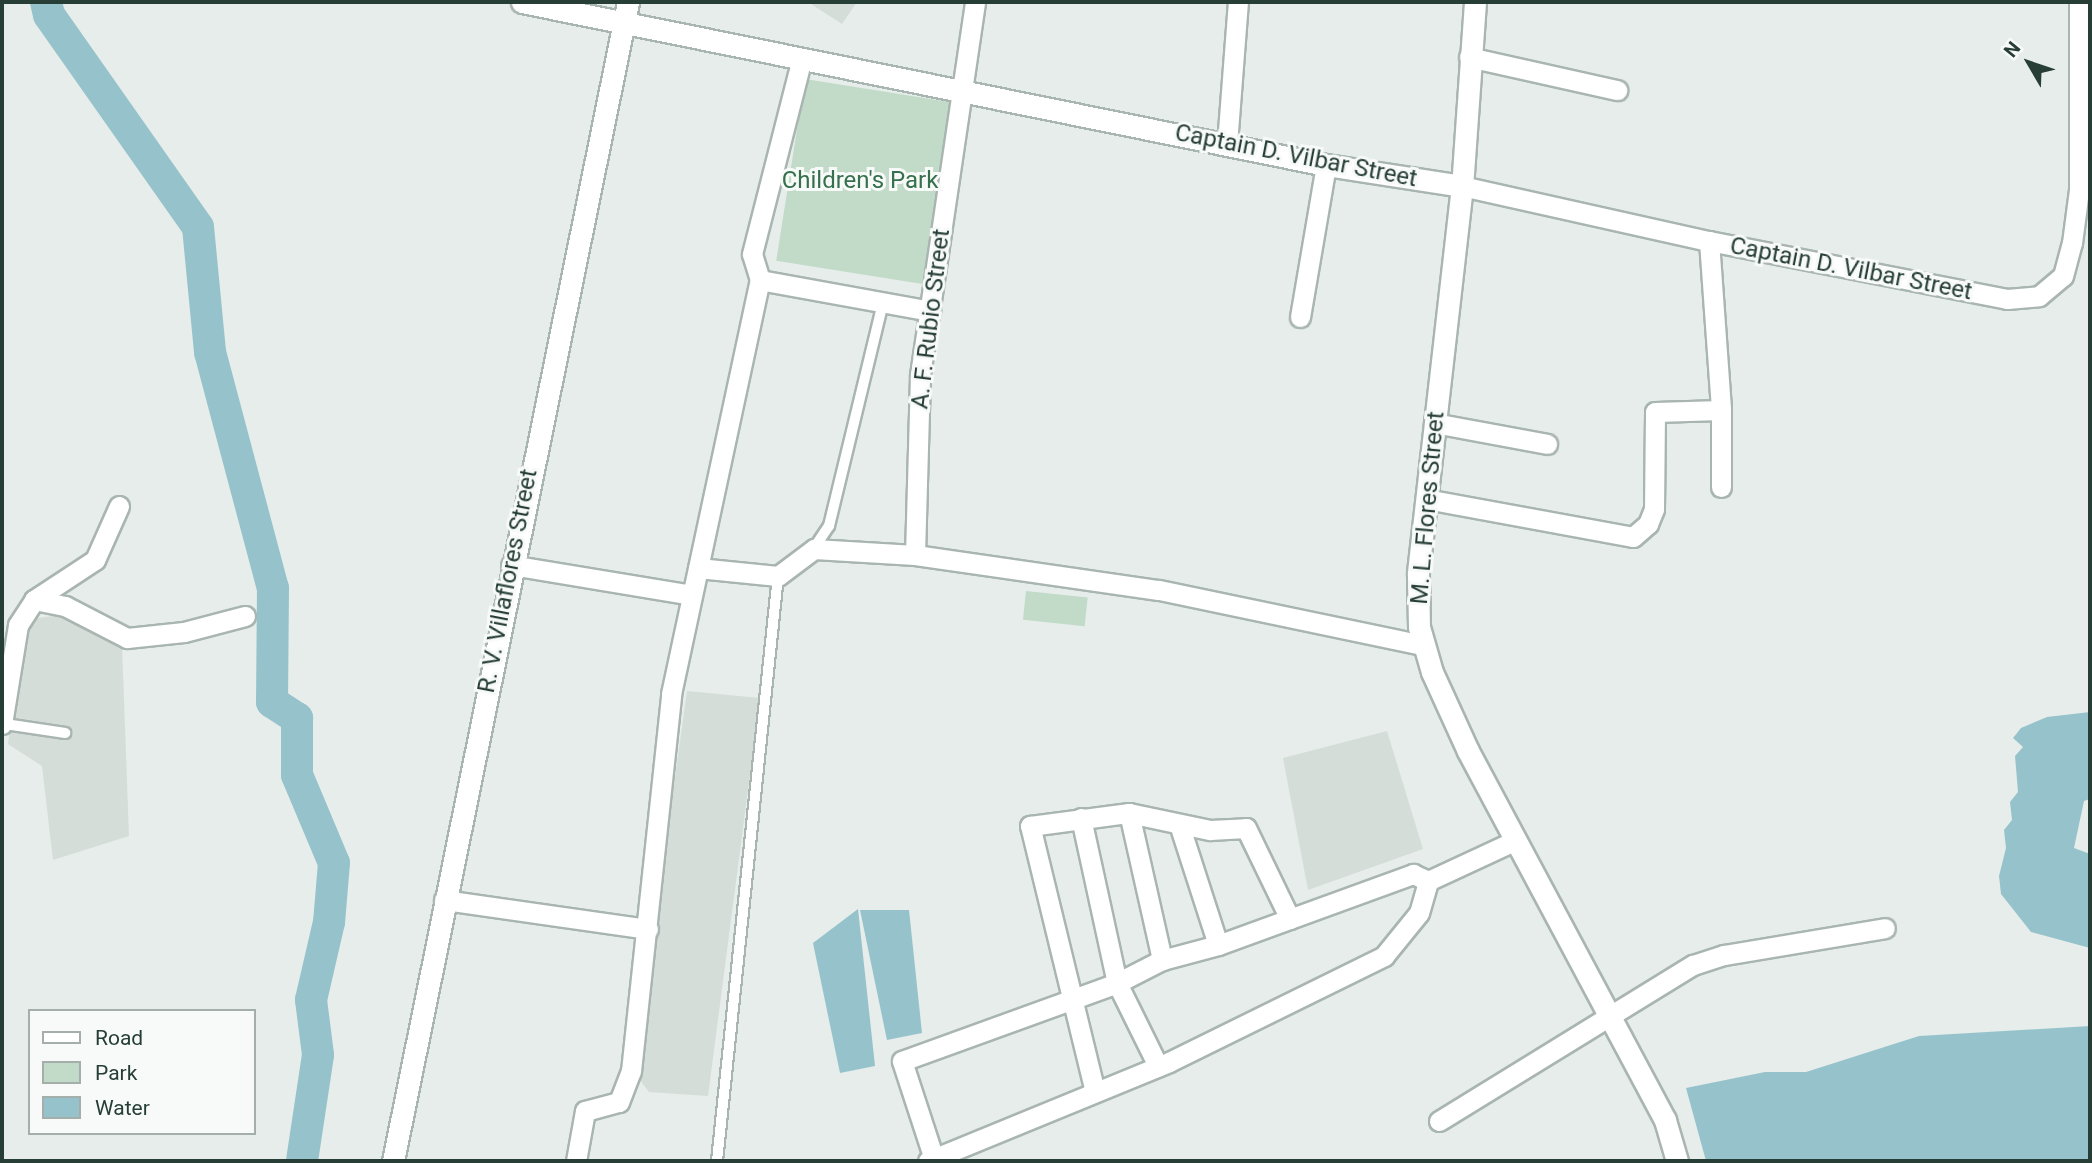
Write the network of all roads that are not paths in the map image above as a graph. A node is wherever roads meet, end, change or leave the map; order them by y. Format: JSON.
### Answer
{"nodes":[{"id":1,"x":522,"y":2,"type":"edge"},
{"id":2,"x":975,"y":2,"type":"edge"},
{"id":3,"x":1238,"y":2,"type":"edge"},
{"id":4,"x":1475,"y":2,"type":"edge"},
{"id":5,"x":2079,"y":2,"type":"edge"},
{"id":6,"x":625,"y":12,"type":"edge"},
{"id":7,"x":1469,"y":57,"type":"junction"},
{"id":8,"x":802,"y":58,"type":"junction"},
{"id":9,"x":964,"y":90,"type":"junction"},
{"id":10,"x":1617,"y":90,"type":"dead end"},
{"id":11,"x":1227,"y":144,"type":"junction"},
{"id":12,"x":1326,"y":165,"type":"junction"},
{"id":13,"x":1462,"y":186,"type":"junction"},
{"id":14,"x":2085,"y":191,"type":"edge"},
{"id":15,"x":1709,"y":241,"type":"junction"},
{"id":16,"x":760,"y":279,"type":"junction"},
{"id":17,"x":883,"y":303,"type":"junction"},
{"id":18,"x":930,"y":311,"type":"junction"},
{"id":19,"x":1300,"y":317,"type":"dead end"},
{"id":20,"x":1721,"y":410,"type":"junction"},
{"id":21,"x":1434,"y":423,"type":"junction"},
{"id":22,"x":1547,"y":444,"type":"dead end"},
{"id":23,"x":1721,"y":487,"type":"dead end"},
{"id":24,"x":1426,"y":499,"type":"junction"},
{"id":25,"x":119,"y":506,"type":"dead end"},
{"id":26,"x":814,"y":549,"type":"junction"},
{"id":27,"x":915,"y":555,"type":"junction"},
{"id":28,"x":511,"y":565,"type":"junction"},
{"id":29,"x":698,"y":568,"type":"junction"},
{"id":30,"x":778,"y":576,"type":"junction"},
{"id":31,"x":692,"y":595,"type":"junction"},
{"id":32,"x":34,"y":600,"type":"junction"},
{"id":33,"x":246,"y":616,"type":"dead end"},
{"id":34,"x":1423,"y":645,"type":"junction"},
{"id":35,"x":3,"y":724,"type":"edge"},
{"id":36,"x":65,"y":733,"type":"dead end"},
{"id":37,"x":1129,"y":813,"type":"junction"},
{"id":38,"x":1081,"y":818,"type":"junction"},
{"id":39,"x":1179,"y":824,"type":"junction"},
{"id":40,"x":1514,"y":841,"type":"junction"},
{"id":41,"x":1428,"y":881,"type":"junction"},
{"id":42,"x":444,"y":901,"type":"junction"},
{"id":43,"x":1290,"y":919,"type":"junction"},
{"id":44,"x":1885,"y":928,"type":"dead end"},
{"id":45,"x":648,"y":929,"type":"junction"},
{"id":46,"x":1218,"y":946,"type":"junction"},
{"id":47,"x":1162,"y":960,"type":"junction"},
{"id":48,"x":1117,"y":982,"type":"junction"},
{"id":49,"x":1074,"y":998,"type":"junction"},
{"id":50,"x":1607,"y":1014,"type":"junction"},
{"id":51,"x":1158,"y":1066,"type":"junction"},
{"id":52,"x":1095,"y":1092,"type":"junction"},
{"id":53,"x":1439,"y":1121,"type":"dead end"},
{"id":54,"x":931,"y":1160,"type":"edge"},
{"id":55,"x":393,"y":1161,"type":"edge"},
{"id":56,"x":576,"y":1161,"type":"edge"},
{"id":57,"x":717,"y":1161,"type":"edge"},
{"id":58,"x":1677,"y":1161,"type":"edge"}],
"edges":[{"from":1,"to":6,"type":"street","name":"Captain D. Vilbar Street"},
{"from":2,"to":9,"type":"street","name":"A. F. Rubio Street"},
{"from":3,"to":11,"type":"street"},
{"from":4,"to":7,"type":"street","name":"M. L. Flores Street"},
{"from":5,"to":14,"type":"street"},
{"from":6,"to":8,"type":"street","name":"Captain D. Vilbar Street"},
{"from":6,"to":28,"type":"street","name":"R. V. Villaflores Street"},
{"from":7,"to":10,"type":"street"},
{"from":7,"to":13,"type":"street","name":"M. L. Flores Street"},
{"from":8,"to":9,"type":"street","name":"Captain D. Vilbar Street"},
{"from":8,"to":16,"type":"street"},
{"from":9,"to":11,"type":"street","name":"Captain D. Vilbar Street"},
{"from":9,"to":18,"type":"street","name":"A. F. Rubio Street"},
{"from":11,"to":12,"type":"street","name":"Captain D. Vilbar Street"},
{"from":12,"to":13,"type":"street","name":"Captain D. Vilbar Street"},
{"from":12,"to":19,"type":"street"},
{"from":13,"to":15,"type":"street","name":"Captain D. Vilbar Street"},
{"from":13,"to":21,"type":"street","name":"M. L. Flores Street"},
{"from":14,"to":15,"type":"street","name":"Captain D. Vilbar Street"},
{"from":15,"to":20,"type":"street"},
{"from":16,"to":17,"type":"street"},
{"from":16,"to":29,"type":"street"},
{"from":17,"to":18,"type":"street"},
{"from":17,"to":26,"type":"lane"},
{"from":18,"to":27,"type":"street","name":"A. F. Rubio Street"},
{"from":20,"to":23,"type":"street"},
{"from":20,"to":24,"type":"street"},
{"from":21,"to":22,"type":"street"},
{"from":21,"to":24,"type":"street","name":"M. L. Flores Street"},
{"from":24,"to":34,"type":"street","name":"M. L. Flores Street"},
{"from":25,"to":32,"type":"street"},
{"from":26,"to":27,"type":"street"},
{"from":26,"to":30,"type":"street"},
{"from":27,"to":34,"type":"street"},
{"from":28,"to":31,"type":"street"},
{"from":28,"to":42,"type":"street","name":"R. V. Villaflores Street"},
{"from":29,"to":30,"type":"street"},
{"from":29,"to":31,"type":"street"},
{"from":30,"to":57,"type":"lane"},
{"from":31,"to":45,"type":"street"},
{"from":32,"to":33,"type":"street"},
{"from":32,"to":35,"type":"street"},
{"from":34,"to":40,"type":"street","name":"M. L. Flores Street"},
{"from":35,"to":36,"type":"lane"},
{"from":37,"to":38,"type":"street"},
{"from":37,"to":39,"type":"street"},
{"from":37,"to":47,"type":"street"},
{"from":38,"to":48,"type":"street"},
{"from":38,"to":49,"type":"street"},
{"from":39,"to":43,"type":"street"},
{"from":39,"to":46,"type":"street"},
{"from":40,"to":41,"type":"street"},
{"from":40,"to":50,"type":"street","name":"M. L. Flores Street"},
{"from":41,"to":43,"type":"street"},
{"from":41,"to":51,"type":"street"},
{"from":42,"to":45,"type":"street"},
{"from":42,"to":55,"type":"street","name":"R. V. Villaflores Street"},
{"from":43,"to":46,"type":"street"},
{"from":44,"to":50,"type":"street"},
{"from":45,"to":56,"type":"street"},
{"from":46,"to":47,"type":"street"},
{"from":47,"to":48,"type":"street"},
{"from":48,"to":49,"type":"street"},
{"from":48,"to":51,"type":"street"},
{"from":49,"to":52,"type":"street"},
{"from":49,"to":54,"type":"street"},
{"from":50,"to":53,"type":"street"},
{"from":50,"to":58,"type":"street","name":"M. L. Flores Street"},
{"from":51,"to":52,"type":"street"},
{"from":52,"to":54,"type":"street"}]}
